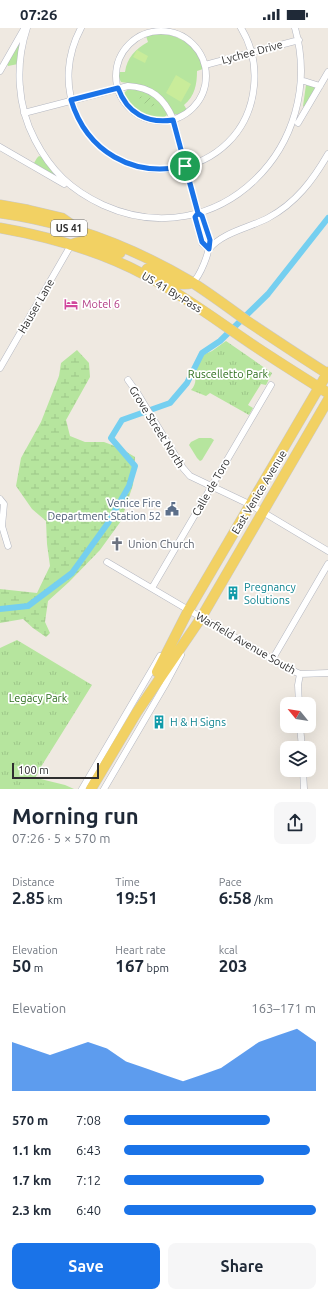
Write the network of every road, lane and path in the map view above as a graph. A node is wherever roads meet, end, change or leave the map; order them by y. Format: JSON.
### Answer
{"nodes":[{"id":1,"x":26,"y":28,"type":"edge"},
{"id":2,"x":81,"y":28,"type":"edge"},
{"id":3,"x":241,"y":28,"type":"edge"},
{"id":4,"x":296,"y":28,"type":"edge"},
{"id":5,"x":149,"y":30,"type":"edge"},
{"id":6,"x":298,"y":40,"type":"junction"},
{"id":7,"x":252,"y":52,"type":"junction"},
{"id":8,"x":205,"y":64,"type":"junction"},
{"id":9,"x":0,"y":71,"type":"edge"},
{"id":10,"x":328,"y":72,"type":"edge"},
{"id":11,"x":304,"y":81,"type":"junction"},
{"id":12,"x":320,"y":86,"type":"junction"},
{"id":13,"x":118,"y":88,"type":"junction"},
{"id":14,"x":71,"y":100,"type":"junction"},
{"id":15,"x":24,"y":113,"type":"junction"},
{"id":16,"x":173,"y":120,"type":"junction"},
{"id":17,"x":290,"y":136,"type":"junction"},
{"id":18,"x":0,"y":147,"type":"edge"},
{"id":19,"x":328,"y":154,"type":"edge"},
{"id":20,"x":185,"y":166,"type":"junction"},
{"id":21,"x":76,"y":190,"type":"junction"},
{"id":22,"x":0,"y":205,"type":"edge"},
{"id":23,"x":0,"y":213,"type":"edge"},
{"id":24,"x":198,"y":213,"type":"junction"},
{"id":25,"x":0,"y":228,"type":"edge"},
{"id":26,"x":83,"y":233,"type":"junction"},
{"id":27,"x":71,"y":245,"type":"junction"},
{"id":28,"x":209,"y":249,"type":"junction"},
{"id":29,"x":136,"y":254,"type":"junction"},
{"id":30,"x":122,"y":264,"type":"junction"},
{"id":31,"x":192,"y":283,"type":"junction"},
{"id":32,"x":0,"y":368,"type":"edge"},
{"id":33,"x":328,"y":373,"type":"edge"},
{"id":34,"x":128,"y":380,"type":"dead end"},
{"id":35,"x":271,"y":385,"type":"dead end"},
{"id":36,"x":324,"y":390,"type":"edge"},
{"id":37,"x":328,"y":400,"type":"edge"},
{"id":38,"x":211,"y":486,"type":"junction"},
{"id":39,"x":0,"y":499,"type":"edge"},
{"id":40,"x":251,"y":505,"type":"junction"},
{"id":41,"x":262,"y":512,"type":"junction"},
{"id":42,"x":8,"y":546,"type":"dead end"},
{"id":43,"x":328,"y":551,"type":"edge"},
{"id":44,"x":107,"y":562,"type":"dead end"},
{"id":45,"x":328,"y":564,"type":"edge"},
{"id":46,"x":152,"y":588,"type":"junction"},
{"id":47,"x":188,"y":611,"type":"junction"},
{"id":48,"x":200,"y":618,"type":"junction"},
{"id":49,"x":272,"y":660,"type":"junction"},
{"id":50,"x":328,"y":673,"type":"edge"},
{"id":51,"x":300,"y":674,"type":"junction"},
{"id":52,"x":299,"y":697,"type":"edge"},
{"id":53,"x":138,"y":710,"type":"junction"},
{"id":54,"x":303,"y":777,"type":"edge"},
{"id":55,"x":82,"y":789,"type":"edge"},
{"id":56,"x":91,"y":789,"type":"edge"},
{"id":57,"x":104,"y":789,"type":"edge"},
{"id":58,"x":304,"y":789,"type":"edge"}],
"edges":[{"from":1,"to":9,"type":"street"},
{"from":1,"to":15,"type":"street"},
{"from":2,"to":14,"type":"street"},
{"from":3,"to":7,"type":"street"},
{"from":4,"to":6,"type":"street"},
{"from":5,"to":8,"type":"street"},
{"from":5,"to":13,"type":"street"},
{"from":6,"to":7,"type":"street","name":"Lychee Drive"},
{"from":6,"to":11,"type":"street"},
{"from":7,"to":8,"type":"street","name":"Lychee Drive"},
{"from":7,"to":20,"type":"street"},
{"from":8,"to":16,"type":"street"},
{"from":10,"to":12,"type":"street"},
{"from":11,"to":12,"type":"street"},
{"from":11,"to":17,"type":"street"},
{"from":12,"to":17,"type":"street"},
{"from":13,"to":14,"type":"street"},
{"from":13,"to":16,"type":"street"},
{"from":13,"to":16,"type":"street"},
{"from":14,"to":15,"type":"street"},
{"from":14,"to":20,"type":"street"},
{"from":15,"to":21,"type":"street"},
{"from":16,"to":20,"type":"street"},
{"from":17,"to":24,"type":"street"},
{"from":18,"to":21,"type":"street"},
{"from":19,"to":28,"type":"street"},
{"from":20,"to":24,"type":"street"},
{"from":21,"to":24,"type":"street"},
{"from":22,"to":26,"type":"main road"},
{"from":23,"to":26,"type":"main road","name":"US 41 By-Pass","number":"US 41"},
{"from":24,"to":28,"type":"street"},
{"from":25,"to":27,"type":"main road","name":"US 41 By-Pass","number":"US 41"},
{"from":26,"to":29,"type":"main road","name":"US 41 By-Pass","number":"US 41"},
{"from":27,"to":29,"type":"main road"},
{"from":27,"to":30,"type":"main road","name":"US 41 By-Pass","number":"US 41"},
{"from":27,"to":32,"type":"street","name":"Hauser Lane"},
{"from":28,"to":31,"type":"street"},
{"from":29,"to":31,"type":"main road","name":"US 41 By-Pass","number":"US 41"},
{"from":30,"to":31,"type":"main road"},
{"from":30,"to":36,"type":"main road","name":"US 41 By-Pass","number":"US 41"},
{"from":31,"to":33,"type":"main road","name":"US 41 By-Pass","number":"US 41"},
{"from":33,"to":36,"type":"main road","name":"East Venice Avenue"},
{"from":34,"to":38,"type":"street","name":"Grove Street North"},
{"from":35,"to":38,"type":"street","name":"Calle de Toro"},
{"from":36,"to":40,"type":"main road","name":"East Venice Avenue"},
{"from":37,"to":41,"type":"main road","name":"East Venice Avenue"},
{"from":38,"to":40,"type":"street","name":"Grove Street North"},
{"from":38,"to":46,"type":"street","name":"Calle de Toro"},
{"from":39,"to":42,"type":"street"},
{"from":40,"to":41,"type":"street","name":"Grove Street North"},
{"from":40,"to":47,"type":"main road","name":"East Venice Avenue"},
{"from":41,"to":43,"type":"street","name":"Grove Street North"},
{"from":41,"to":48,"type":"main road","name":"East Venice Avenue"},
{"from":44,"to":46,"type":"street","name":"Warfield Avenue South"},
{"from":45,"to":49,"type":"street"},
{"from":46,"to":47,"type":"street","name":"Warfield Avenue South"},
{"from":47,"to":48,"type":"street","name":"Warfield Avenue South"},
{"from":47,"to":53,"type":"main road","name":"East Venice Avenue"},
{"from":47,"to":55,"type":"street","name":"East Venice Avenue"},
{"from":48,"to":49,"type":"street","name":"Warfield Avenue South"},
{"from":48,"to":53,"type":"main road","name":"East Venice Avenue"},
{"from":48,"to":57,"type":"street","name":"East Venice Avenue"},
{"from":49,"to":51,"type":"street","name":"Warfield Avenue South"},
{"from":50,"to":51,"type":"street","name":"Warfield Avenue South"},
{"from":51,"to":52,"type":"street"},
{"from":53,"to":56,"type":"main road","name":"East Venice Avenue"},
{"from":54,"to":58,"type":"street"}]}
